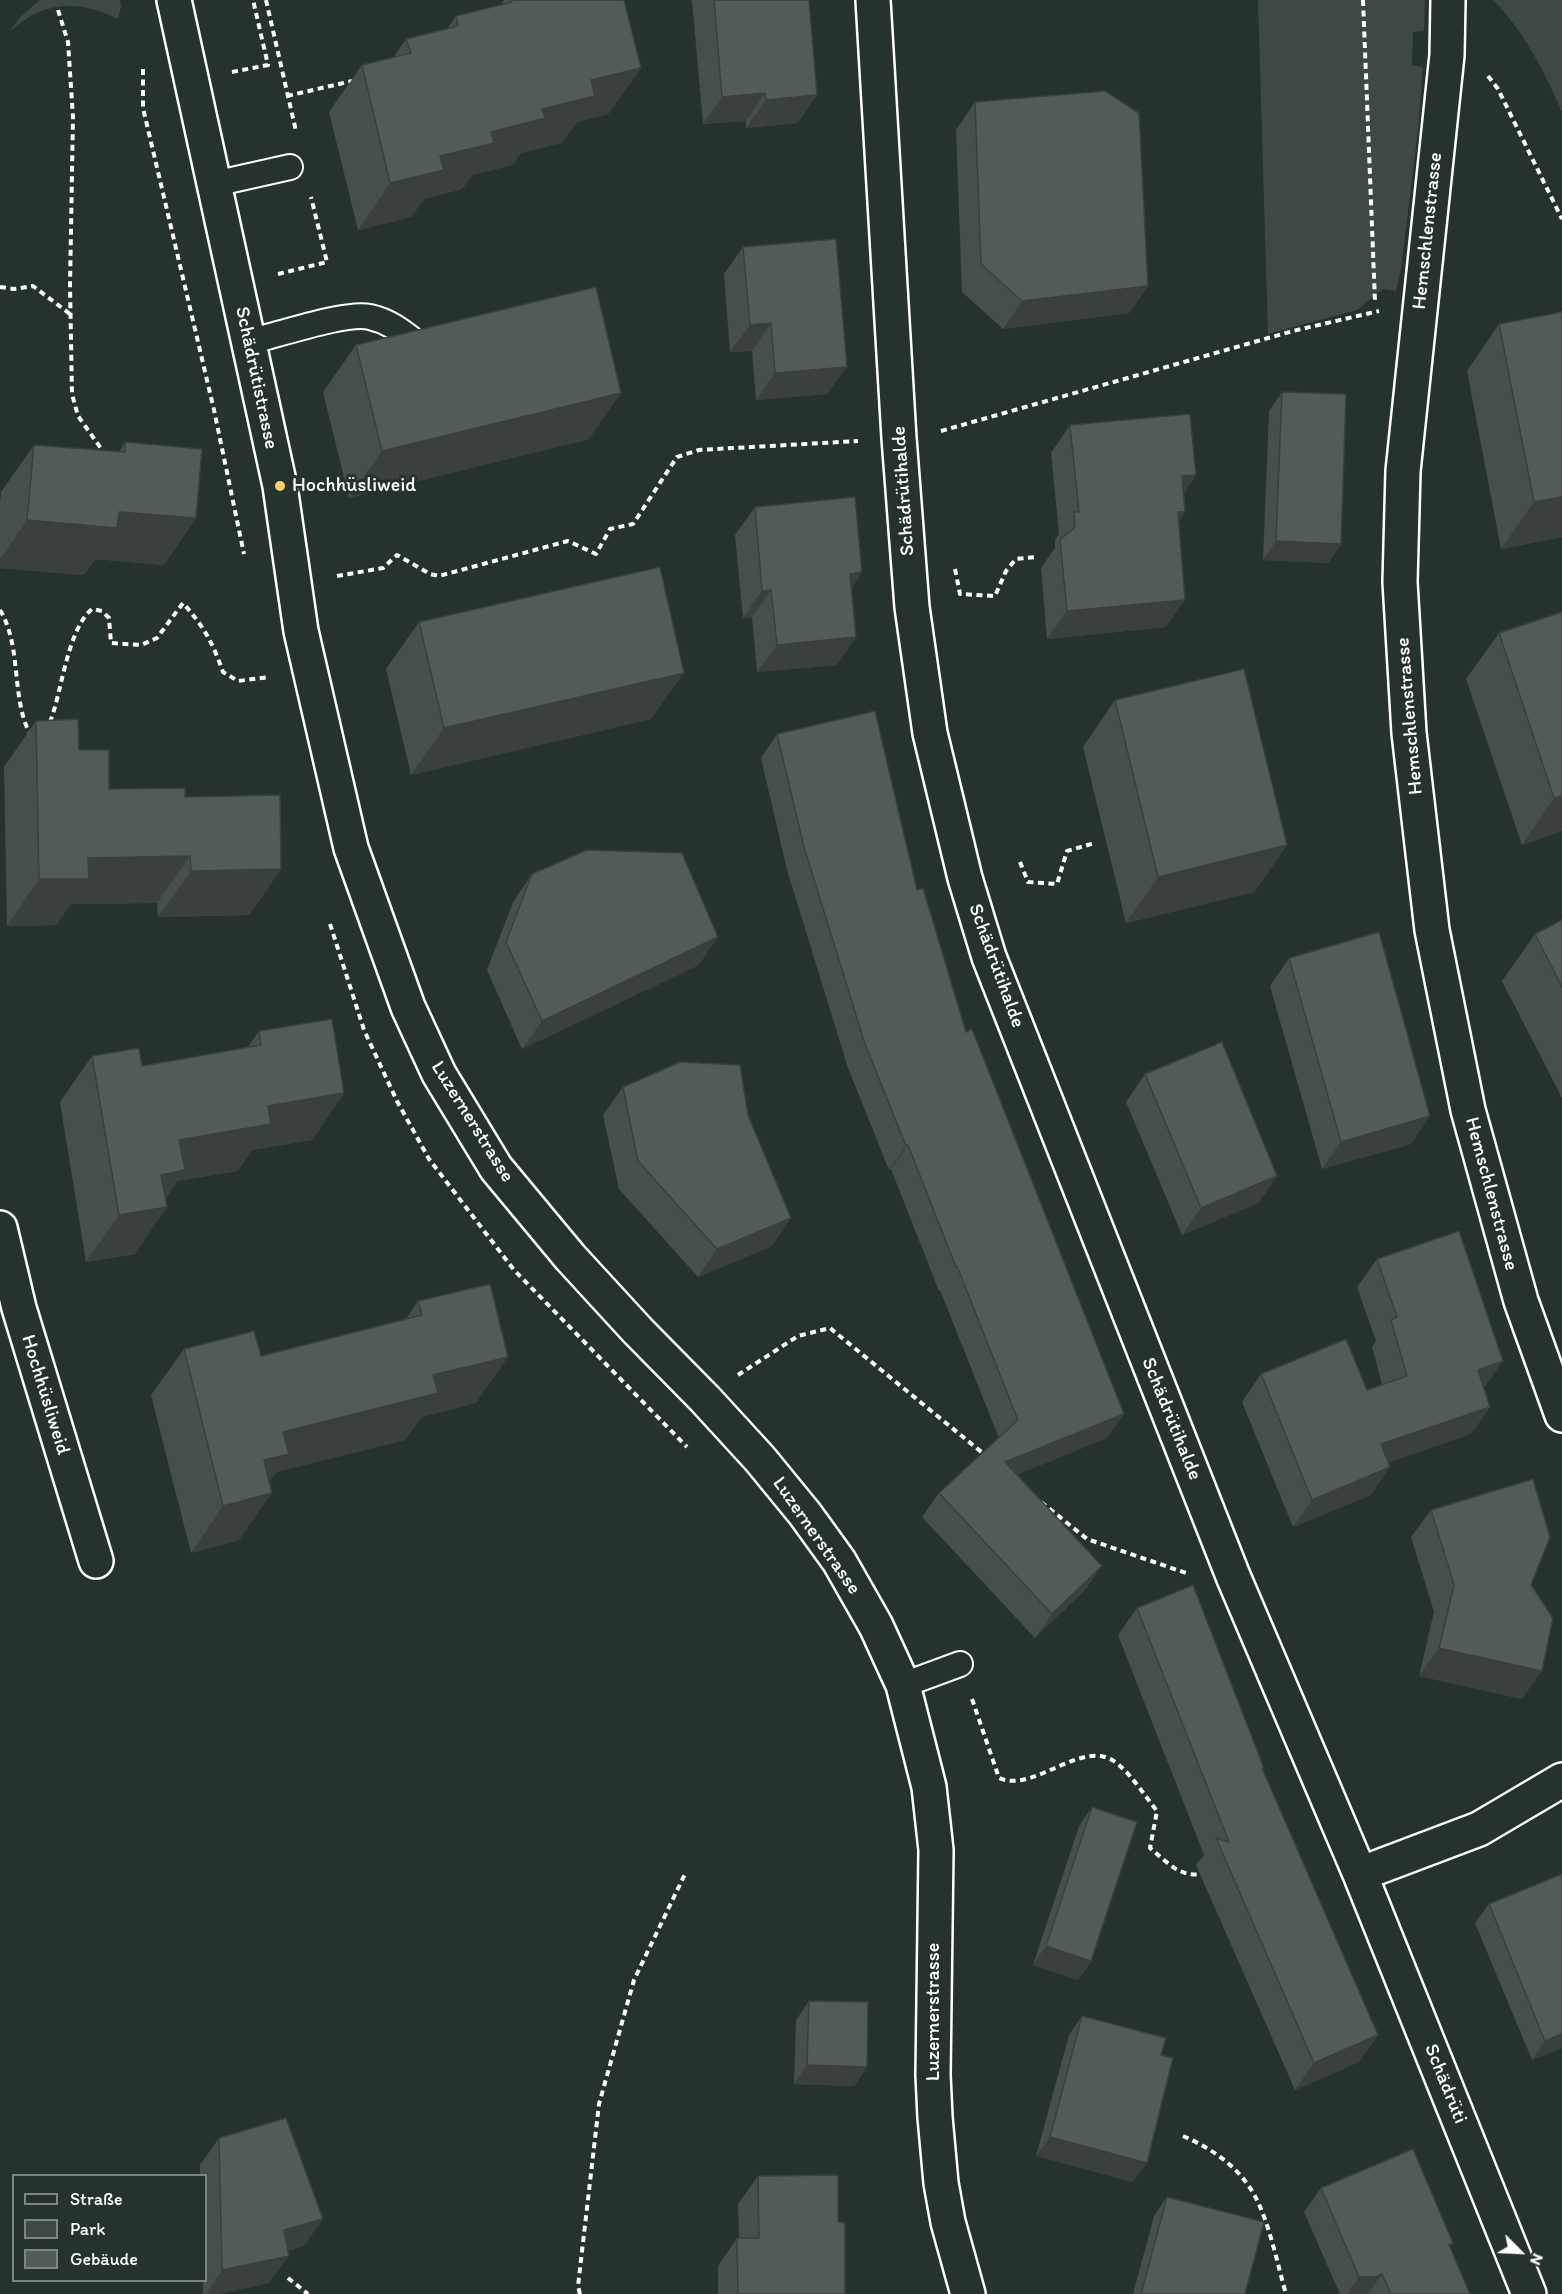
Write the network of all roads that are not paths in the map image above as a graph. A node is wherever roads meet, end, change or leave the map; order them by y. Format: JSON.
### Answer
{"nodes":[{"id":1,"x":174,"y":0,"type":"edge"},
{"id":2,"x":873,"y":0,"type":"edge"},
{"id":3,"x":1448,"y":0,"type":"edge"},
{"id":4,"x":290,"y":167,"type":"dead end"},
{"id":5,"x":214,"y":184,"type":"junction"},
{"id":6,"x":414,"y":341,"type":"edge"},
{"id":7,"x":249,"y":342,"type":"junction"},
{"id":8,"x":368,"y":896,"type":"joint"},
{"id":9,"x":0,"y":1228,"type":"edge"},
{"id":10,"x":1562,"y":1415,"type":"edge"},
{"id":11,"x":96,"y":1560,"type":"dead end"},
{"id":12,"x":960,"y":1664,"type":"road end"},
{"id":13,"x":903,"y":1685,"type":"junction"},
{"id":14,"x":1562,"y":1780,"type":"edge"},
{"id":15,"x":1360,"y":1874,"type":"junction"},
{"id":16,"x":968,"y":2294,"type":"edge"},
{"id":17,"x":1529,"y":2294,"type":"edge"}],
"edges":[{"from":1,"to":5,"type":"street","name":"Schädrütistrasse"},
{"from":2,"to":15,"type":"street","name":"Schädrütihalde"},
{"from":3,"to":10,"type":"street","name":"Hemschlenstrasse"},
{"from":4,"to":5,"type":"lane"},
{"from":5,"to":7,"type":"street","name":"Schädrütistrasse"},
{"from":6,"to":7,"type":"lane"},
{"from":7,"to":8,"type":"street","name":"Schädrütistrasse"},
{"from":8,"to":13,"type":"street","name":"Luzernerstrasse"},
{"from":9,"to":11,"type":"street","name":"Hochhüsliweid"},
{"from":12,"to":13,"type":"lane"},
{"from":13,"to":16,"type":"street","name":"Luzernerstrasse"},
{"from":14,"to":15,"type":"street"},
{"from":15,"to":17,"type":"street","name":"Schädrüti"}]}
